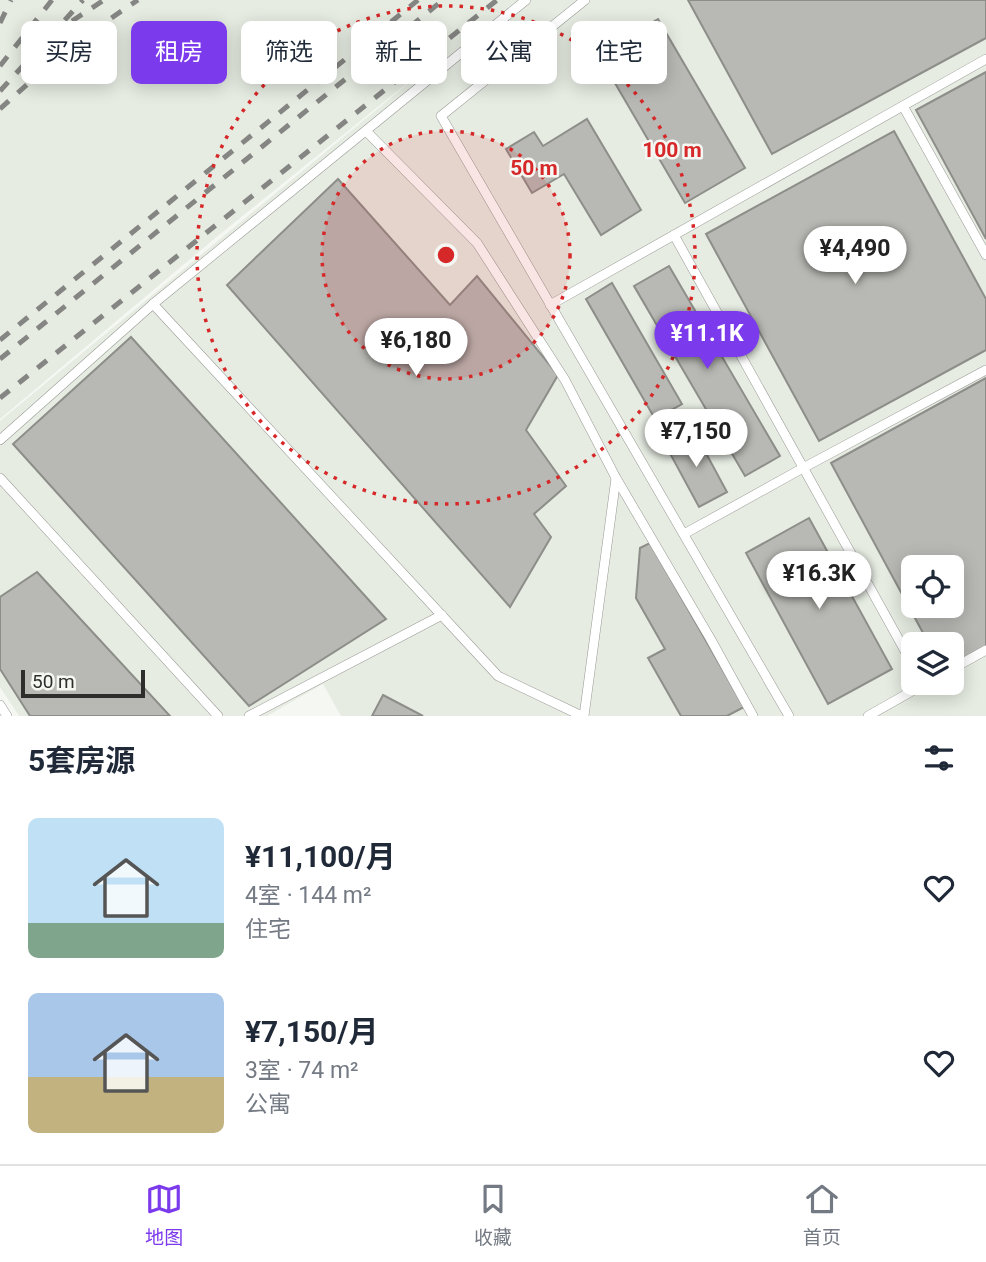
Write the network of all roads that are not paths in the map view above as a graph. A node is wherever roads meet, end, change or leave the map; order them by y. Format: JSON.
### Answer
{"nodes":[{"id":1,"x":526,"y":0,"type":"edge"},
{"id":2,"x":585,"y":0,"type":"edge"},
{"id":3,"x":986,"y":59,"type":"edge"},
{"id":4,"x":903,"y":106,"type":"junction"},
{"id":5,"x":366,"y":131,"type":"junction"},
{"id":6,"x":674,"y":235,"type":"junction"},
{"id":7,"x":986,"y":256,"type":"edge"},
{"id":8,"x":153,"y":304,"type":"junction"},
{"id":9,"x":550,"y":305,"type":"junction"},
{"id":10,"x":986,"y":370,"type":"edge"},
{"id":11,"x":0,"y":440,"type":"edge"},
{"id":12,"x":803,"y":468,"type":"junction"},
{"id":13,"x":0,"y":478,"type":"edge"},
{"id":14,"x":616,"y":478,"type":"junction"},
{"id":15,"x":684,"y":534,"type":"junction"},
{"id":16,"x":442,"y":615,"type":"junction"},
{"id":17,"x":901,"y":644,"type":"edge"},
{"id":18,"x":986,"y":650,"type":"edge"},
{"id":19,"x":964,"y":662,"type":"edge"},
{"id":20,"x":904,"y":695,"type":"edge"},
{"id":21,"x":0,"y":705,"type":"edge"},
{"id":22,"x":7,"y":716,"type":"edge"},
{"id":23,"x":218,"y":716,"type":"edge"},
{"id":24,"x":249,"y":716,"type":"edge"},
{"id":25,"x":583,"y":716,"type":"edge"},
{"id":26,"x":753,"y":716,"type":"edge"},
{"id":27,"x":789,"y":716,"type":"edge"},
{"id":28,"x":868,"y":716,"type":"edge"}],
"edges":[{"from":1,"to":5,"type":"lane"},
{"from":2,"to":9,"type":"lane"},
{"from":3,"to":4,"type":"lane"},
{"from":4,"to":6,"type":"lane"},
{"from":4,"to":7,"type":"lane"},
{"from":5,"to":8,"type":"lane"},
{"from":5,"to":14,"type":"lane"},
{"from":6,"to":9,"type":"lane"},
{"from":6,"to":12,"type":"lane"},
{"from":8,"to":11,"type":"lane"},
{"from":8,"to":16,"type":"lane"},
{"from":9,"to":15,"type":"lane"},
{"from":10,"to":12,"type":"lane"},
{"from":12,"to":15,"type":"lane"},
{"from":12,"to":17,"type":"lane"},
{"from":13,"to":23,"type":"lane"},
{"from":14,"to":25,"type":"lane"},
{"from":14,"to":26,"type":"lane"},
{"from":15,"to":27,"type":"lane"},
{"from":16,"to":24,"type":"lane"},
{"from":16,"to":25,"type":"lane"},
{"from":18,"to":19,"type":"lane"},
{"from":20,"to":28,"type":"lane"},
{"from":21,"to":22,"type":"lane"}]}
